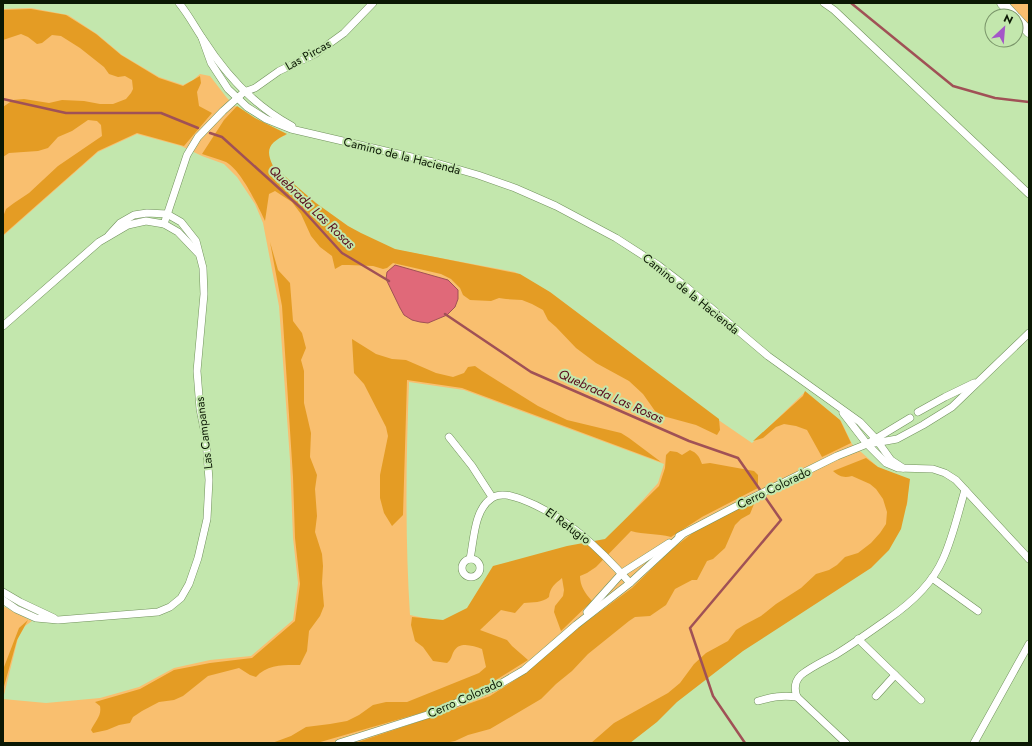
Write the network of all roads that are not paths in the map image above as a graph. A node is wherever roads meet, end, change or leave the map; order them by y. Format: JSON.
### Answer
{"nodes":[{"id":1,"x":179,"y":3,"type":"edge"},
{"id":2,"x":373,"y":3,"type":"edge"},
{"id":3,"x":824,"y":3,"type":"edge"},
{"id":4,"x":202,"y":38,"type":"junction"},
{"id":5,"x":244,"y":92,"type":"junction"},
{"id":6,"x":236,"y":98,"type":"junction"},
{"id":7,"x":300,"y":131,"type":"junction"},
{"id":8,"x":1029,"y":194,"type":"edge"},
{"id":9,"x":167,"y":214,"type":"junction"},
{"id":10,"x":164,"y":224,"type":"junction"},
{"id":11,"x":109,"y":235,"type":"junction"},
{"id":12,"x":201,"y":256,"type":"junction"},
{"id":13,"x":3,"y":326,"type":"edge"},
{"id":14,"x":1029,"y":333,"type":"edge"},
{"id":15,"x":980,"y":380,"type":"junction"},
{"id":16,"x":926,"y":408,"type":"junction"},
{"id":17,"x":840,"y":409,"type":"junction"},
{"id":18,"x":918,"y":412,"type":"dead end"},
{"id":19,"x":910,"y":418,"type":"dead end"},
{"id":20,"x":934,"y":418,"type":"junction"},
{"id":21,"x":449,"y":437,"type":"dead end"},
{"id":22,"x":878,"y":441,"type":"junction"},
{"id":23,"x":867,"y":444,"type":"junction"},
{"id":24,"x":903,"y":468,"type":"junction"},
{"id":25,"x":965,"y":490,"type":"junction"},
{"id":26,"x":492,"y":497,"type":"junction"},
{"id":27,"x":682,"y":535,"type":"junction"},
{"id":28,"x":470,"y":559,"type":"dead end"},
{"id":29,"x":1029,"y":559,"type":"edge"},
{"id":30,"x":622,"y":573,"type":"junction"},
{"id":31,"x":932,"y":578,"type":"junction"},
{"id":32,"x":630,"y":583,"type":"junction"},
{"id":33,"x":3,"y":592,"type":"edge"},
{"id":34,"x":3,"y":600,"type":"edge"},
{"id":35,"x":978,"y":611,"type":"dead end"},
{"id":36,"x":58,"y":620,"type":"junction"},
{"id":37,"x":576,"y":625,"type":"junction"},
{"id":38,"x":858,"y":639,"type":"junction"},
{"id":39,"x":1029,"y":644,"type":"edge"},
{"id":40,"x":895,"y":675,"type":"junction"},
{"id":41,"x":876,"y":696,"type":"dead end"},
{"id":42,"x":796,"y":697,"type":"junction"},
{"id":43,"x":921,"y":700,"type":"dead end"},
{"id":44,"x":758,"y":701,"type":"dead end"},
{"id":45,"x":339,"y":743,"type":"edge"},
{"id":46,"x":846,"y":743,"type":"edge"},
{"id":47,"x":974,"y":743,"type":"edge"}],
"edges":[{"from":1,"to":4,"type":"street","name":"Camino de la Hacienda"},
{"from":2,"to":5,"type":"street","name":"Las Pircas"},
{"from":3,"to":8,"type":"street"},
{"from":4,"to":5,"type":"street","name":"Camino de la Hacienda"},
{"from":4,"to":6,"type":"street","name":"Camino de la Hacienda"},
{"from":5,"to":6,"type":"street","name":"Las Pircas"},
{"from":5,"to":7,"type":"street","name":"Camino de la Hacienda"},
{"from":6,"to":7,"type":"street","name":"Camino de la Hacienda"},
{"from":6,"to":9,"type":"street"},
{"from":7,"to":17,"type":"street","name":"Camino de la Hacienda"},
{"from":9,"to":10,"type":"street"},
{"from":9,"to":11,"type":"street"},
{"from":9,"to":12,"type":"street","name":"Las Campanas"},
{"from":10,"to":11,"type":"street"},
{"from":10,"to":12,"type":"street"},
{"from":11,"to":13,"type":"street"},
{"from":12,"to":36,"type":"street","name":"Las Campanas"},
{"from":14,"to":15,"type":"street","name":"Cerro Colorado"},
{"from":15,"to":16,"type":"street","name":"Cerro Colorado"},
{"from":15,"to":20,"type":"street","name":"Cerro Colorado"},
{"from":16,"to":18,"type":"street","name":"Cerro Colorado"},
{"from":16,"to":20,"type":"street"},
{"from":17,"to":22,"type":"street","name":"Camino de la Hacienda"},
{"from":17,"to":23,"type":"street","name":"Camino de la Hacienda"},
{"from":19,"to":22,"type":"street","name":"Cerro Colorado"},
{"from":20,"to":22,"type":"street","name":"Cerro Colorado"},
{"from":21,"to":26,"type":"street"},
{"from":22,"to":23,"type":"street","name":"Cerro Colorado"},
{"from":22,"to":24,"type":"street","name":"Camino de la Hacienda"},
{"from":23,"to":24,"type":"street","name":"Camino de la Hacienda"},
{"from":23,"to":27,"type":"street","name":"Cerro Colorado"},
{"from":24,"to":25,"type":"street","name":"Camino de la Hacienda"},
{"from":25,"to":29,"type":"street","name":"Camino de la Hacienda"},
{"from":25,"to":31,"type":"street"},
{"from":26,"to":28,"type":"street"},
{"from":26,"to":30,"type":"street","name":"El Refugio"},
{"from":27,"to":30,"type":"street","name":"Cerro Colorado"},
{"from":27,"to":32,"type":"street","name":"Cerro Colorado"},
{"from":30,"to":32,"type":"street","name":"El Refugio"},
{"from":30,"to":37,"type":"street","name":"Cerro Colorado"},
{"from":31,"to":35,"type":"street"},
{"from":31,"to":38,"type":"street"},
{"from":32,"to":37,"type":"street","name":"Cerro Colorado"},
{"from":33,"to":36,"type":"street"},
{"from":34,"to":36,"type":"street","name":"Las Campanas"},
{"from":37,"to":45,"type":"street","name":"Cerro Colorado"},
{"from":38,"to":40,"type":"street"},
{"from":38,"to":42,"type":"street"},
{"from":39,"to":47,"type":"street"},
{"from":40,"to":41,"type":"street"},
{"from":40,"to":43,"type":"street"},
{"from":42,"to":44,"type":"street"},
{"from":42,"to":46,"type":"street"}]}
